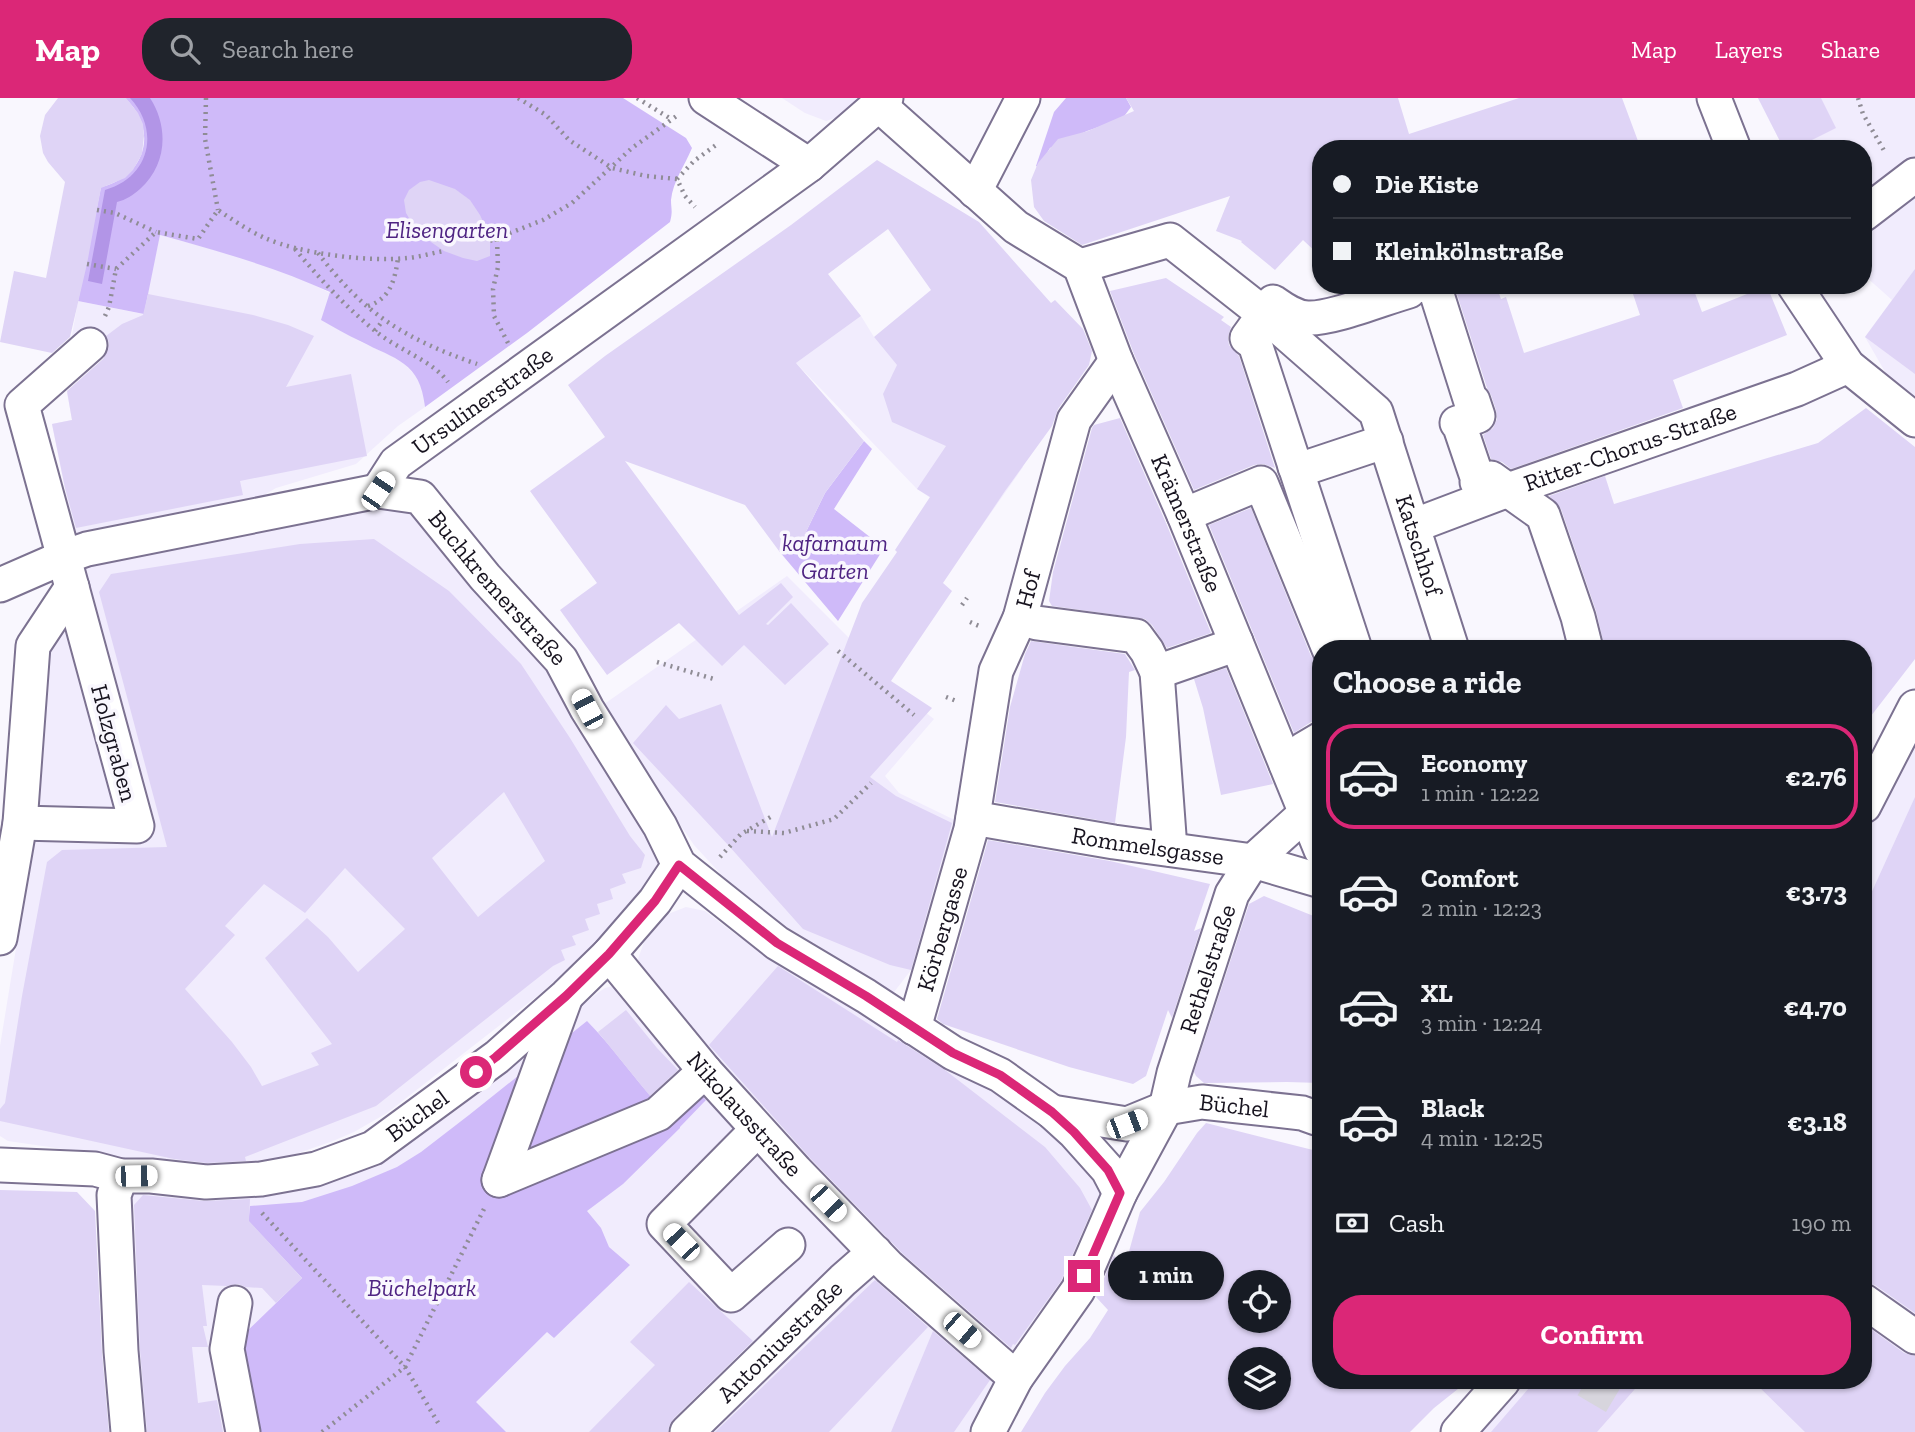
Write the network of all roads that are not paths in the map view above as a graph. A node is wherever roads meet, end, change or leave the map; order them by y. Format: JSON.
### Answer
{"nodes":[{"id":1,"x":1023,"y":98,"type":"edge"},
{"id":2,"x":1714,"y":98,"type":"edge"},
{"id":3,"x":883,"y":102,"type":"edge"},
{"id":4,"x":693,"y":105,"type":"edge"},
{"id":5,"x":1730,"y":140,"type":"edge"},
{"id":6,"x":809,"y":165,"type":"junction"},
{"id":7,"x":1909,"y":180,"type":"edge"},
{"id":8,"x":975,"y":191,"type":"junction"},
{"id":9,"x":1872,"y":208,"type":"edge"},
{"id":10,"x":1080,"y":266,"type":"junction"},
{"id":11,"x":1399,"y":294,"type":"edge"},
{"id":12,"x":1437,"y":294,"type":"edge"},
{"id":13,"x":1800,"y":294,"type":"edge"},
{"id":14,"x":1264,"y":314,"type":"junction"},
{"id":15,"x":90,"y":345,"type":"road end"},
{"id":16,"x":1116,"y":361,"type":"junction"},
{"id":17,"x":1848,"y":366,"type":"junction"},
{"id":18,"x":11,"y":403,"type":"edge"},
{"id":19,"x":1915,"y":420,"type":"edge"},
{"id":20,"x":1386,"y":441,"type":"junction"},
{"id":21,"x":1300,"y":470,"type":"junction"},
{"id":22,"x":1261,"y":483,"type":"junction"},
{"id":23,"x":1508,"y":490,"type":"junction"},
{"id":24,"x":378,"y":491,"type":"junction"},
{"id":25,"x":1184,"y":515,"type":"junction"},
{"id":26,"x":1413,"y":526,"type":"junction"},
{"id":27,"x":66,"y":568,"type":"junction"},
{"id":28,"x":0,"y":584,"type":"edge"},
{"id":29,"x":1020,"y":618,"type":"junction"},
{"id":30,"x":1325,"y":640,"type":"edge"},
{"id":31,"x":1352,"y":640,"type":"edge"},
{"id":32,"x":1449,"y":640,"type":"edge"},
{"id":33,"x":1584,"y":640,"type":"edge"},
{"id":34,"x":1236,"y":642,"type":"junction"},
{"id":35,"x":1157,"y":672,"type":"junction"},
{"id":36,"x":1915,"y":706,"type":"edge"},
{"id":37,"x":1312,"y":765,"type":"edge"},
{"id":38,"x":1306,"y":783,"type":"edge"},
{"id":39,"x":1872,"y":790,"type":"edge"},
{"id":40,"x":1312,"y":810,"type":"edge"},
{"id":41,"x":20,"y":822,"type":"junction"},
{"id":42,"x":972,"y":824,"type":"junction"},
{"id":43,"x":1170,"y":849,"type":"junction"},
{"id":44,"x":1253,"y":861,"type":"junction"},
{"id":45,"x":679,"y":865,"type":"junction"},
{"id":46,"x":1312,"y":878,"type":"edge"},
{"id":47,"x":0,"y":938,"type":"edge"},
{"id":48,"x":609,"y":954,"type":"junction"},
{"id":49,"x":566,"y":996,"type":"junction"},
{"id":50,"x":914,"y":1028,"type":"junction"},
{"id":51,"x":705,"y":1071,"type":"junction"},
{"id":52,"x":1166,"y":1108,"type":"junction"},
{"id":53,"x":1052,"y":1112,"type":"junction"},
{"id":54,"x":1312,"y":1117,"type":"edge"},
{"id":55,"x":757,"y":1130,"type":"junction"},
{"id":56,"x":0,"y":1166,"type":"edge"},
{"id":57,"x":121,"y":1176,"type":"junction"},
{"id":58,"x":1120,"y":1193,"type":"junction"},
{"id":59,"x":788,"y":1245,"type":"dead end"},
{"id":60,"x":875,"y":1252,"type":"junction"},
{"id":61,"x":234,"y":1303,"type":"dead end"},
{"id":62,"x":1872,"y":1306,"type":"edge"},
{"id":63,"x":1915,"y":1336,"type":"edge"},
{"id":64,"x":1016,"y":1378,"type":"junction"},
{"id":65,"x":1496,"y":1389,"type":"edge"},
{"id":66,"x":128,"y":1432,"type":"edge"},
{"id":67,"x":243,"y":1432,"type":"edge"},
{"id":68,"x":687,"y":1432,"type":"edge"},
{"id":69,"x":988,"y":1432,"type":"edge"},
{"id":70,"x":1458,"y":1432,"type":"edge"}],
"edges":[{"from":1,"to":8,"type":"street"},
{"from":2,"to":5,"type":"street"},
{"from":3,"to":6,"type":"street","name":"Ursulinerstraße"},
{"from":3,"to":8,"type":"street"},
{"from":4,"to":6,"type":"street"},
{"from":6,"to":24,"type":"street","name":"Ursulinerstraße"},
{"from":7,"to":9,"type":"street"},
{"from":8,"to":10,"type":"street"},
{"from":10,"to":14,"type":"street","name":"Katschhof"},
{"from":10,"to":16,"type":"street","name":"Krämerstraße"},
{"from":11,"to":14,"type":"street"},
{"from":12,"to":23,"type":"street"},
{"from":13,"to":17,"type":"street"},
{"from":14,"to":20,"type":"street","name":"Katschhof"},
{"from":14,"to":21,"type":"street"},
{"from":15,"to":18,"type":"street"},
{"from":16,"to":25,"type":"street","name":"Krämerstraße"},
{"from":16,"to":29,"type":"street","name":"Hof"},
{"from":17,"to":19,"type":"street"},
{"from":17,"to":23,"type":"street","name":"Ritter-Chorus-Straße"},
{"from":18,"to":27,"type":"street"},
{"from":20,"to":21,"type":"street"},
{"from":20,"to":26,"type":"street","name":"Katschhof"},
{"from":21,"to":22,"type":"street"},
{"from":21,"to":31,"type":"street"},
{"from":22,"to":25,"type":"street"},
{"from":22,"to":30,"type":"street"},
{"from":23,"to":26,"type":"street","name":"Ritter-Chorus-Straße"},
{"from":23,"to":33,"type":"street"},
{"from":24,"to":28,"type":"street"},
{"from":24,"to":45,"type":"street","name":"Buchkremerstraße"},
{"from":25,"to":34,"type":"street","name":"Krämerstraße"},
{"from":26,"to":32,"type":"street","name":"Katschhof"},
{"from":27,"to":41,"type":"street"},
{"from":27,"to":41,"type":"street","name":"Holzgraben"},
{"from":29,"to":35,"type":"street"},
{"from":29,"to":42,"type":"street","name":"Hof"},
{"from":34,"to":35,"type":"street"},
{"from":34,"to":38,"type":"street","name":"Krämerstraße"},
{"from":35,"to":43,"type":"street"},
{"from":36,"to":39,"type":"street"},
{"from":37,"to":38,"type":"street"},
{"from":38,"to":40,"type":"street","name":"Krämerstraße"},
{"from":38,"to":44,"type":"street","name":"Rethelstraße"},
{"from":41,"to":47,"type":"street"},
{"from":42,"to":43,"type":"street","name":"Rommelsgasse"},
{"from":42,"to":50,"type":"street","name":"Körbergasse"},
{"from":43,"to":44,"type":"street","name":"Rommelsgasse"},
{"from":44,"to":46,"type":"street","name":"Rommelsgasse"},
{"from":44,"to":52,"type":"street","name":"Rethelstraße"},
{"from":45,"to":48,"type":"street","name":"Büchel"},
{"from":45,"to":50,"type":"street","name":"Büchel"},
{"from":48,"to":49,"type":"street","name":"Büchel"},
{"from":48,"to":51,"type":"street","name":"Nikolausstraße"},
{"from":49,"to":51,"type":"street"},
{"from":49,"to":57,"type":"street","name":"Büchel"},
{"from":50,"to":53,"type":"street","name":"Büchel"},
{"from":51,"to":55,"type":"street","name":"Nikolausstraße"},
{"from":52,"to":53,"type":"street","name":"Büchel"},
{"from":52,"to":54,"type":"street","name":"Büchel"},
{"from":52,"to":58,"type":"street","name":"Büchel"},
{"from":53,"to":58,"type":"street","name":"Büchel"},
{"from":55,"to":59,"type":"street"},
{"from":55,"to":60,"type":"street","name":"Nikolausstraße"},
{"from":56,"to":57,"type":"street","name":"Büchel"},
{"from":57,"to":66,"type":"street"},
{"from":58,"to":64,"type":"street"},
{"from":60,"to":64,"type":"street","name":"Nikolausstraße"},
{"from":60,"to":68,"type":"street","name":"Antoniusstraße"},
{"from":61,"to":67,"type":"street"},
{"from":62,"to":63,"type":"street"},
{"from":64,"to":69,"type":"street"},
{"from":65,"to":70,"type":"street"}]}
